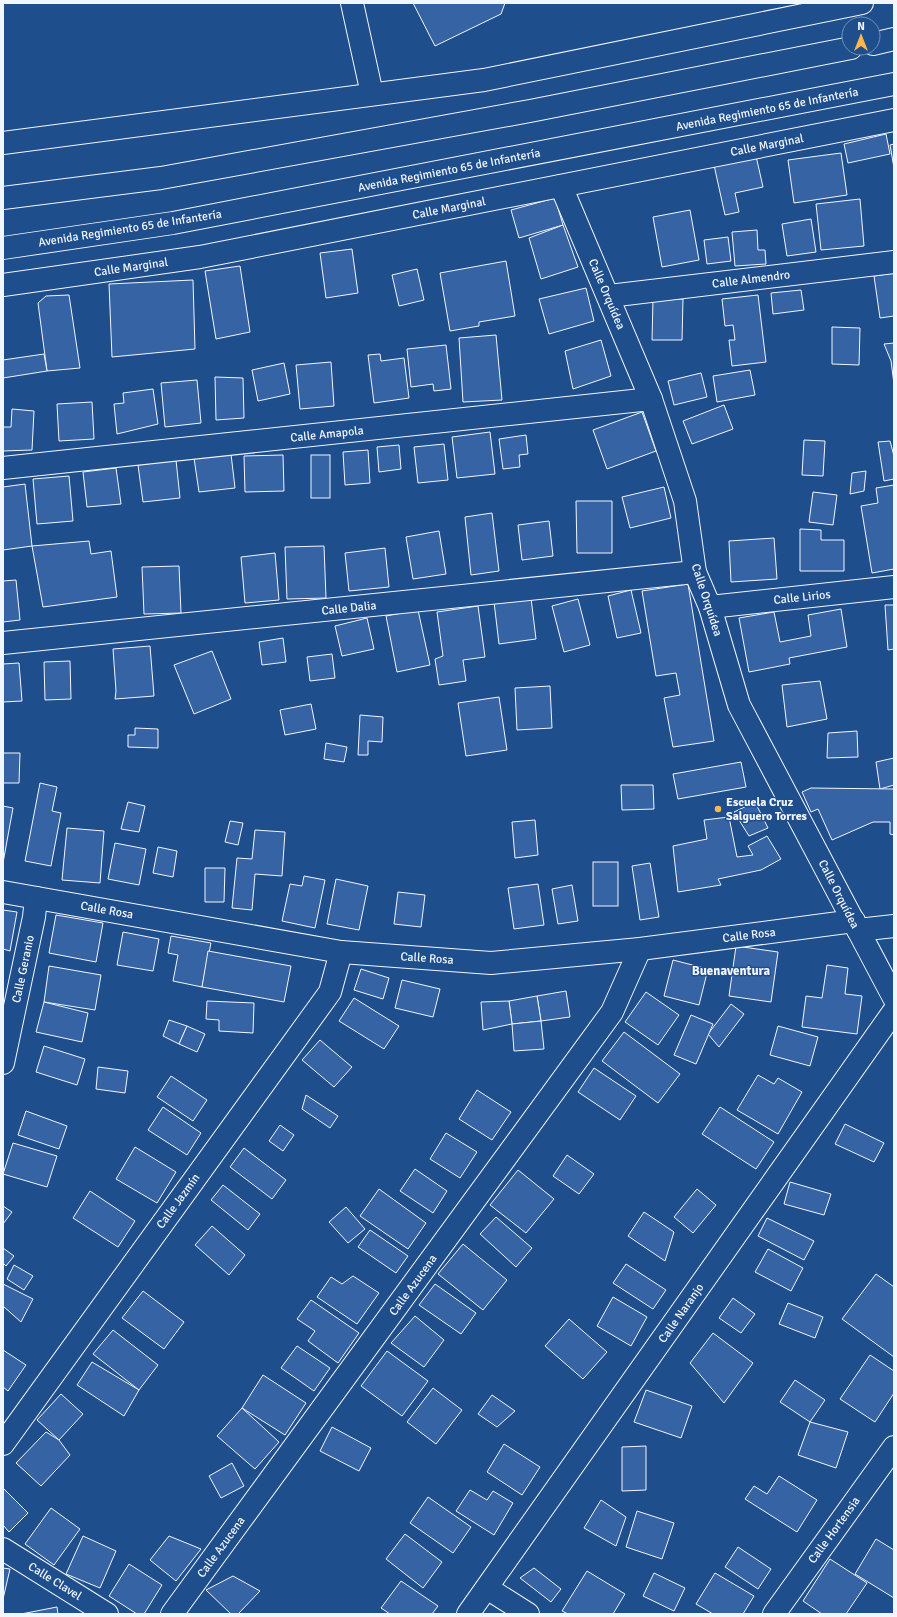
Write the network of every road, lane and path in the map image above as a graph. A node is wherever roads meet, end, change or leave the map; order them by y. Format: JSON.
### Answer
{"nodes":[{"id":1,"x":352,"y":3,"type":"edge"},
{"id":2,"x":862,"y":3,"type":"edge"},
{"id":3,"x":894,"y":40,"type":"edge"},
{"id":4,"x":881,"y":42,"type":"edge"},
{"id":5,"x":841,"y":50,"type":"edge"},
{"id":6,"x":894,"y":84,"type":"edge"},
{"id":7,"x":372,"y":94,"type":"junction"},
{"id":8,"x":894,"y":120,"type":"edge"},
{"id":9,"x":3,"y":143,"type":"edge"},
{"id":10,"x":561,"y":186,"type":"junction"},
{"id":11,"x":3,"y":198,"type":"edge"},
{"id":12,"x":3,"y":248,"type":"edge"},
{"id":13,"x":894,"y":262,"type":"edge"},
{"id":14,"x":3,"y":285,"type":"edge"},
{"id":15,"x":609,"y":296,"type":"junction"},
{"id":16,"x":651,"y":399,"type":"junction"},
{"id":17,"x":3,"y":468,"type":"edge"},
{"id":18,"x":695,"y":572,"type":"junction"},
{"id":19,"x":894,"y":587,"type":"edge"},
{"id":20,"x":710,"y":607,"type":"junction"},
{"id":21,"x":3,"y":643,"type":"edge"},
{"id":22,"x":3,"y":892,"type":"edge"},
{"id":23,"x":36,"y":898,"type":"junction"},
{"id":24,"x":856,"y":926,"type":"junction"},
{"id":25,"x":894,"y":926,"type":"edge"},
{"id":26,"x":640,"y":949,"type":"junction"},
{"id":27,"x":341,"y":952,"type":"junction"},
{"id":28,"x":894,"y":998,"type":"edge"},
{"id":29,"x":894,"y":1011,"type":"edge"},
{"id":30,"x":3,"y":1063,"type":"edge"},
{"id":31,"x":3,"y":1444,"type":"edge"},
{"id":32,"x":894,"y":1447,"type":"edge"},
{"id":33,"x":3,"y":1549,"type":"edge"},
{"id":34,"x":487,"y":1588,"type":"junction"},
{"id":35,"x":107,"y":1614,"type":"edge"},
{"id":36,"x":172,"y":1614,"type":"edge"},
{"id":37,"x":468,"y":1614,"type":"edge"},
{"id":38,"x":528,"y":1614,"type":"edge"},
{"id":39,"x":774,"y":1614,"type":"edge"}],
"edges":[{"from":1,"to":7,"type":"street"},
{"from":2,"to":7,"type":"street"},
{"from":3,"to":4,"type":"street"},
{"from":5,"to":11,"type":"street"},
{"from":6,"to":12,"type":"street","name":"Avenida Regimiento 65 de Infantería"},
{"from":7,"to":9,"type":"street"},
{"from":8,"to":10,"type":"street","name":"Calle Marginal"},
{"from":10,"to":14,"type":"street","name":"Calle Marginal"},
{"from":10,"to":15,"type":"street","name":"Calle Orquídea"},
{"from":13,"to":15,"type":"street","name":"Calle Almendro"},
{"from":15,"to":16,"type":"street","name":"Calle Orquídea"},
{"from":16,"to":17,"type":"street","name":"Calle Amapola"},
{"from":16,"to":18,"type":"street","name":"Calle Orquídea"},
{"from":18,"to":20,"type":"street","name":"Calle Orquídea"},
{"from":18,"to":21,"type":"street","name":"Calle Dalia"},
{"from":19,"to":20,"type":"street","name":"Calle Lirios"},
{"from":20,"to":24,"type":"street","name":"Calle Orquídea"},
{"from":22,"to":23,"type":"street","name":"Calle Rosa"},
{"from":23,"to":27,"type":"street","name":"Calle Rosa"},
{"from":23,"to":30,"type":"street","name":"Calle Geranio"},
{"from":24,"to":25,"type":"street","name":"Calle Rosa"},
{"from":24,"to":26,"type":"street","name":"Calle Rosa"},
{"from":24,"to":28,"type":"street","name":"Calle Orquídea"},
{"from":26,"to":27,"type":"street","name":"Calle Rosa"},
{"from":26,"to":36,"type":"street","name":"Calle Azucena"},
{"from":27,"to":31,"type":"street","name":"Calle Jazmín"},
{"from":29,"to":34,"type":"street","name":"Calle Naranjo"},
{"from":32,"to":39,"type":"street","name":"Calle Hortensia"},
{"from":33,"to":35,"type":"street","name":"Calle Clavel"},
{"from":34,"to":37,"type":"street","name":"Calle Naranjo"},
{"from":34,"to":38,"type":"street"}]}
